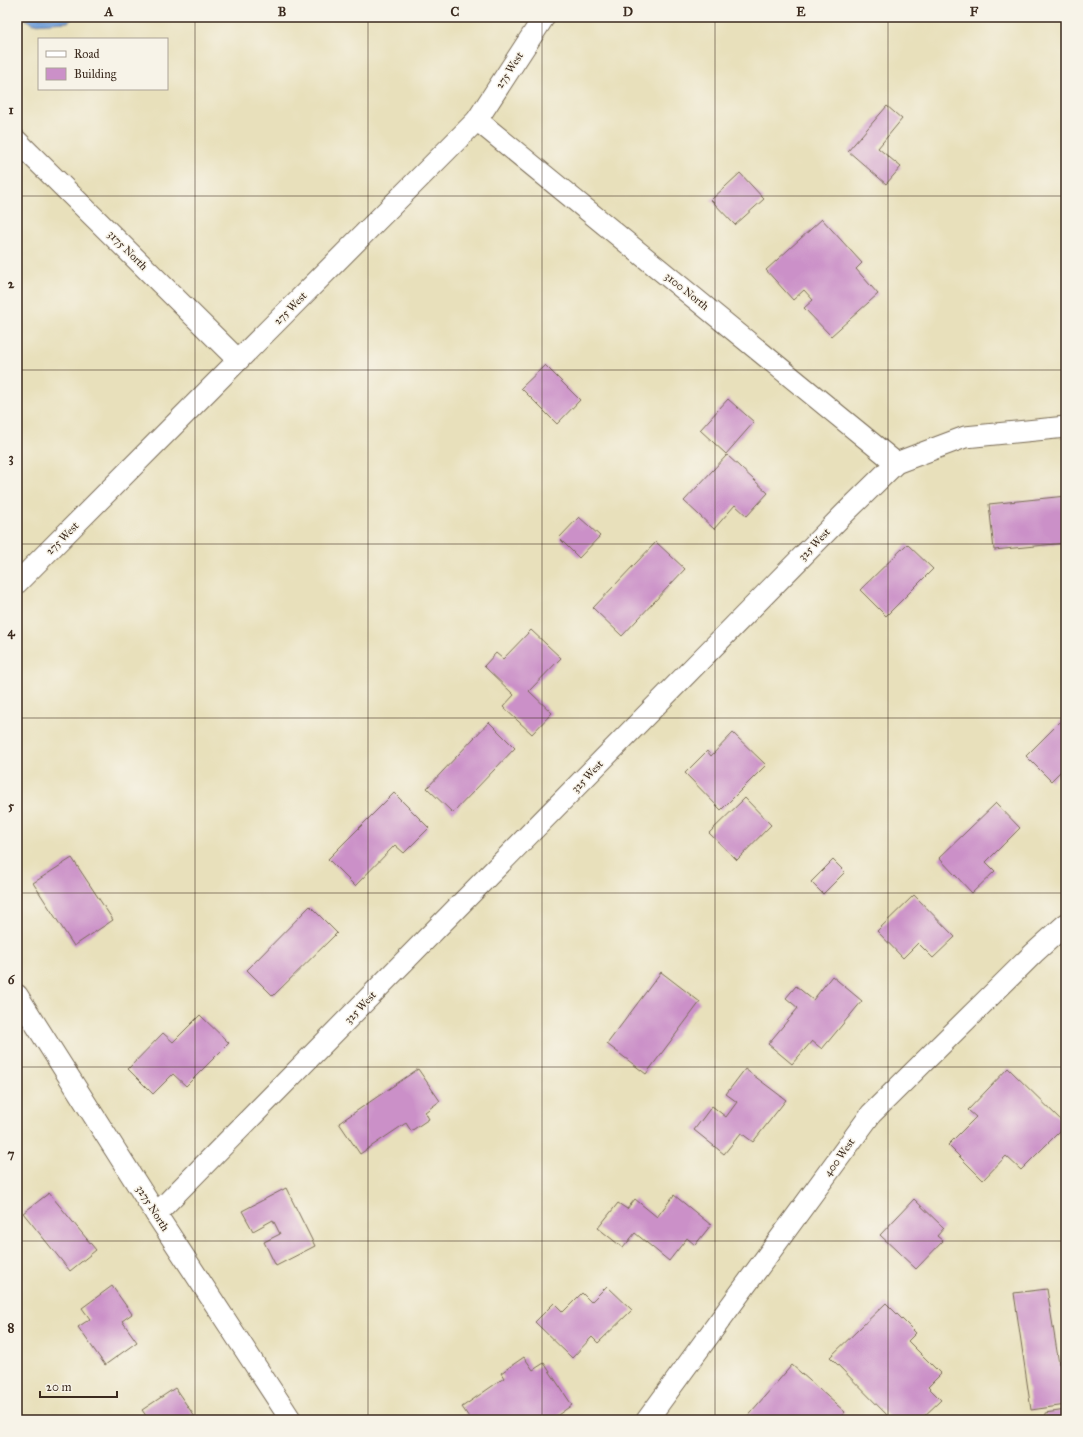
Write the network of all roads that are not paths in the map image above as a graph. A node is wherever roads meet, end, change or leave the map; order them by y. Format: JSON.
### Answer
{"nodes":[{"id":1,"x":544,"y":17,"type":"edge"},
{"id":2,"x":477,"y":120,"type":"junction"},
{"id":3,"x":17,"y":141,"type":"edge"},
{"id":4,"x":238,"y":360,"type":"junction"},
{"id":5,"x":1066,"y":427,"type":"edge"},
{"id":6,"x":896,"y":463,"type":"junction"},
{"id":7,"x":17,"y":583,"type":"edge"},
{"id":8,"x":1066,"y":924,"type":"edge"},
{"id":9,"x":17,"y":995,"type":"edge"},
{"id":10,"x":156,"y":1214,"type":"junction"},
{"id":11,"x":291,"y":1420,"type":"edge"},
{"id":12,"x":646,"y":1420,"type":"edge"}],
"edges":[{"from":1,"to":2,"type":"street","name":"275 West"},
{"from":2,"to":4,"type":"street","name":"275 West"},
{"from":2,"to":6,"type":"street","name":"3100 North"},
{"from":3,"to":4,"type":"street","name":"3175 North"},
{"from":4,"to":7,"type":"street","name":"275 West"},
{"from":5,"to":6,"type":"street","name":"325 West"},
{"from":6,"to":10,"type":"street","name":"325 West"},
{"from":8,"to":12,"type":"street","name":"400 West"},
{"from":9,"to":10,"type":"street","name":"3275 North"},
{"from":10,"to":11,"type":"street","name":"3275 North"}]}
